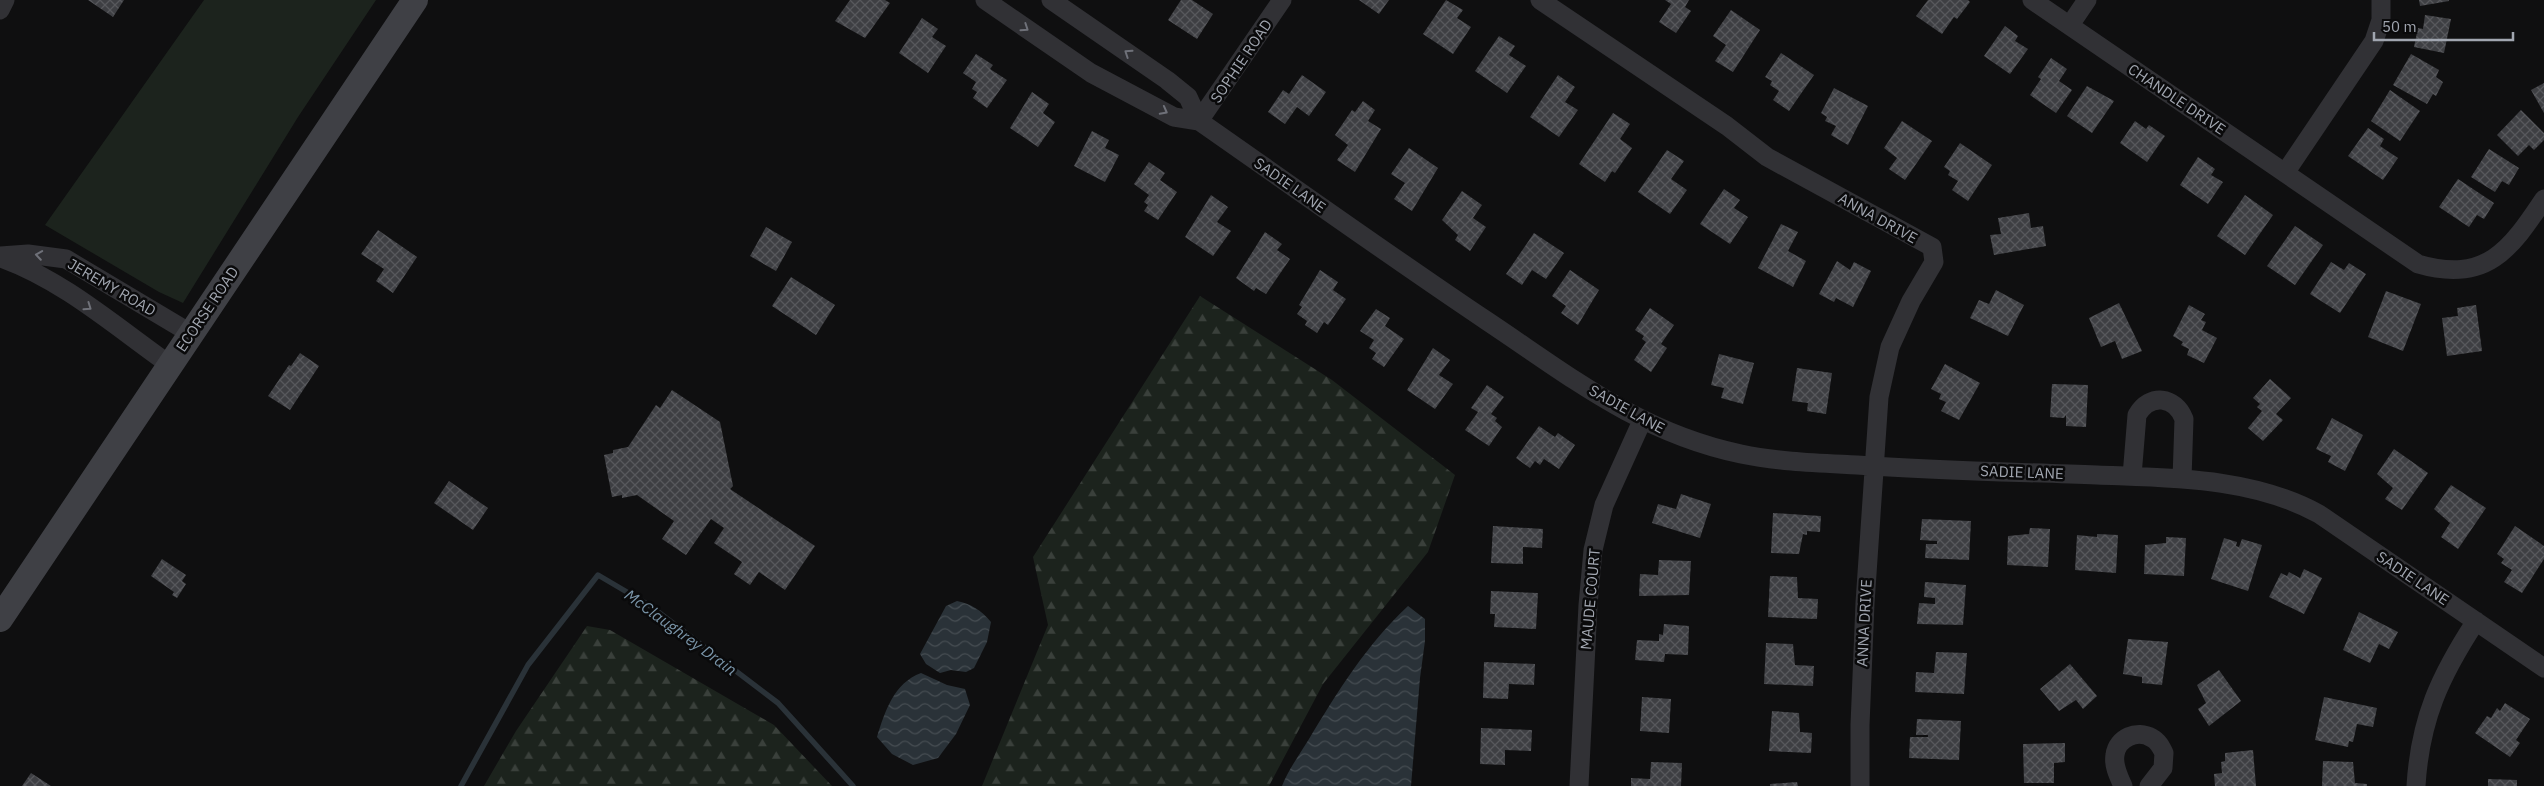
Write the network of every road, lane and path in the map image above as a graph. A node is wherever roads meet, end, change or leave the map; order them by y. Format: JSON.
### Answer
{"nodes":[{"id":1,"x":5,"y":0,"type":"edge"},
{"id":2,"x":415,"y":0,"type":"edge"},
{"id":3,"x":985,"y":0,"type":"edge"},
{"id":4,"x":1051,"y":0,"type":"edge"},
{"id":5,"x":1282,"y":0,"type":"edge"},
{"id":6,"x":1540,"y":0,"type":"edge"},
{"id":7,"x":2032,"y":0,"type":"edge"},
{"id":8,"x":2087,"y":0,"type":"edge"},
{"id":9,"x":2381,"y":0,"type":"edge"},
{"id":10,"x":0,"y":10,"type":"edge"},
{"id":11,"x":2070,"y":26,"type":"junction"},
{"id":12,"x":1199,"y":121,"type":"junction"},
{"id":13,"x":2285,"y":173,"type":"junction"},
{"id":14,"x":2544,"y":199,"type":"edge"},
{"id":15,"x":0,"y":257,"type":"edge"},
{"id":16,"x":190,"y":332,"type":"junction"},
{"id":17,"x":170,"y":365,"type":"junction"},
{"id":18,"x":1642,"y":421,"type":"junction"},
{"id":19,"x":1873,"y":466,"type":"junction"},
{"id":20,"x":2132,"y":476,"type":"junction"},
{"id":21,"x":2182,"y":479,"type":"junction"},
{"id":22,"x":0,"y":619,"type":"edge"},
{"id":23,"x":2476,"y":621,"type":"junction"},
{"id":24,"x":2544,"y":668,"type":"edge"},
{"id":25,"x":1580,"y":786,"type":"edge"},
{"id":26,"x":1860,"y":786,"type":"edge"},
{"id":27,"x":2123,"y":786,"type":"edge"},
{"id":28,"x":2149,"y":786,"type":"edge"},
{"id":29,"x":2416,"y":786,"type":"edge"}],
"edges":[{"from":1,"to":10,"type":"street"},
{"from":2,"to":16,"type":"main road","name":"ECORSE ROAD"},
{"from":3,"to":12,"type":"street","name":"SADIE LANE","one_way":true},
{"from":12,"to":4,"type":"street","name":"SADIE LANE","one_way":true},
{"from":5,"to":12,"type":"street","name":"SOPHIE ROAD"},
{"from":6,"to":19,"type":"street","name":"ANNA DRIVE"},
{"from":7,"to":11,"type":"street","name":"CHANDLE DRIVE"},
{"from":8,"to":11,"type":"street"},
{"from":9,"to":13,"type":"street"},
{"from":11,"to":13,"type":"street","name":"CHANDLE DRIVE"},
{"from":12,"to":18,"type":"street","name":"SADIE LANE"},
{"from":13,"to":14,"type":"street","name":"CHANDLE DRIVE"},
{"from":16,"to":15,"type":"street","name":"JEREMY ROAD","one_way":true},
{"from":15,"to":17,"type":"street","name":"JEREMY ROAD","one_way":true},
{"from":16,"to":17,"type":"main road","name":"ECORSE ROAD"},
{"from":17,"to":22,"type":"main road","name":"ECORSE ROAD"},
{"from":18,"to":19,"type":"street","name":"SADIE LANE"},
{"from":18,"to":25,"type":"street","name":"MAUDE COURT"},
{"from":19,"to":20,"type":"street","name":"SADIE LANE"},
{"from":19,"to":26,"type":"street","name":"ANNA DRIVE"},
{"from":20,"to":21,"type":"street","name":"SADIE LANE"},
{"from":20,"to":21,"type":"street"},
{"from":21,"to":23,"type":"street","name":"SADIE LANE"},
{"from":23,"to":24,"type":"street","name":"SADIE LANE"},
{"from":23,"to":29,"type":"street"},
{"from":27,"to":28,"type":"street"}]}
